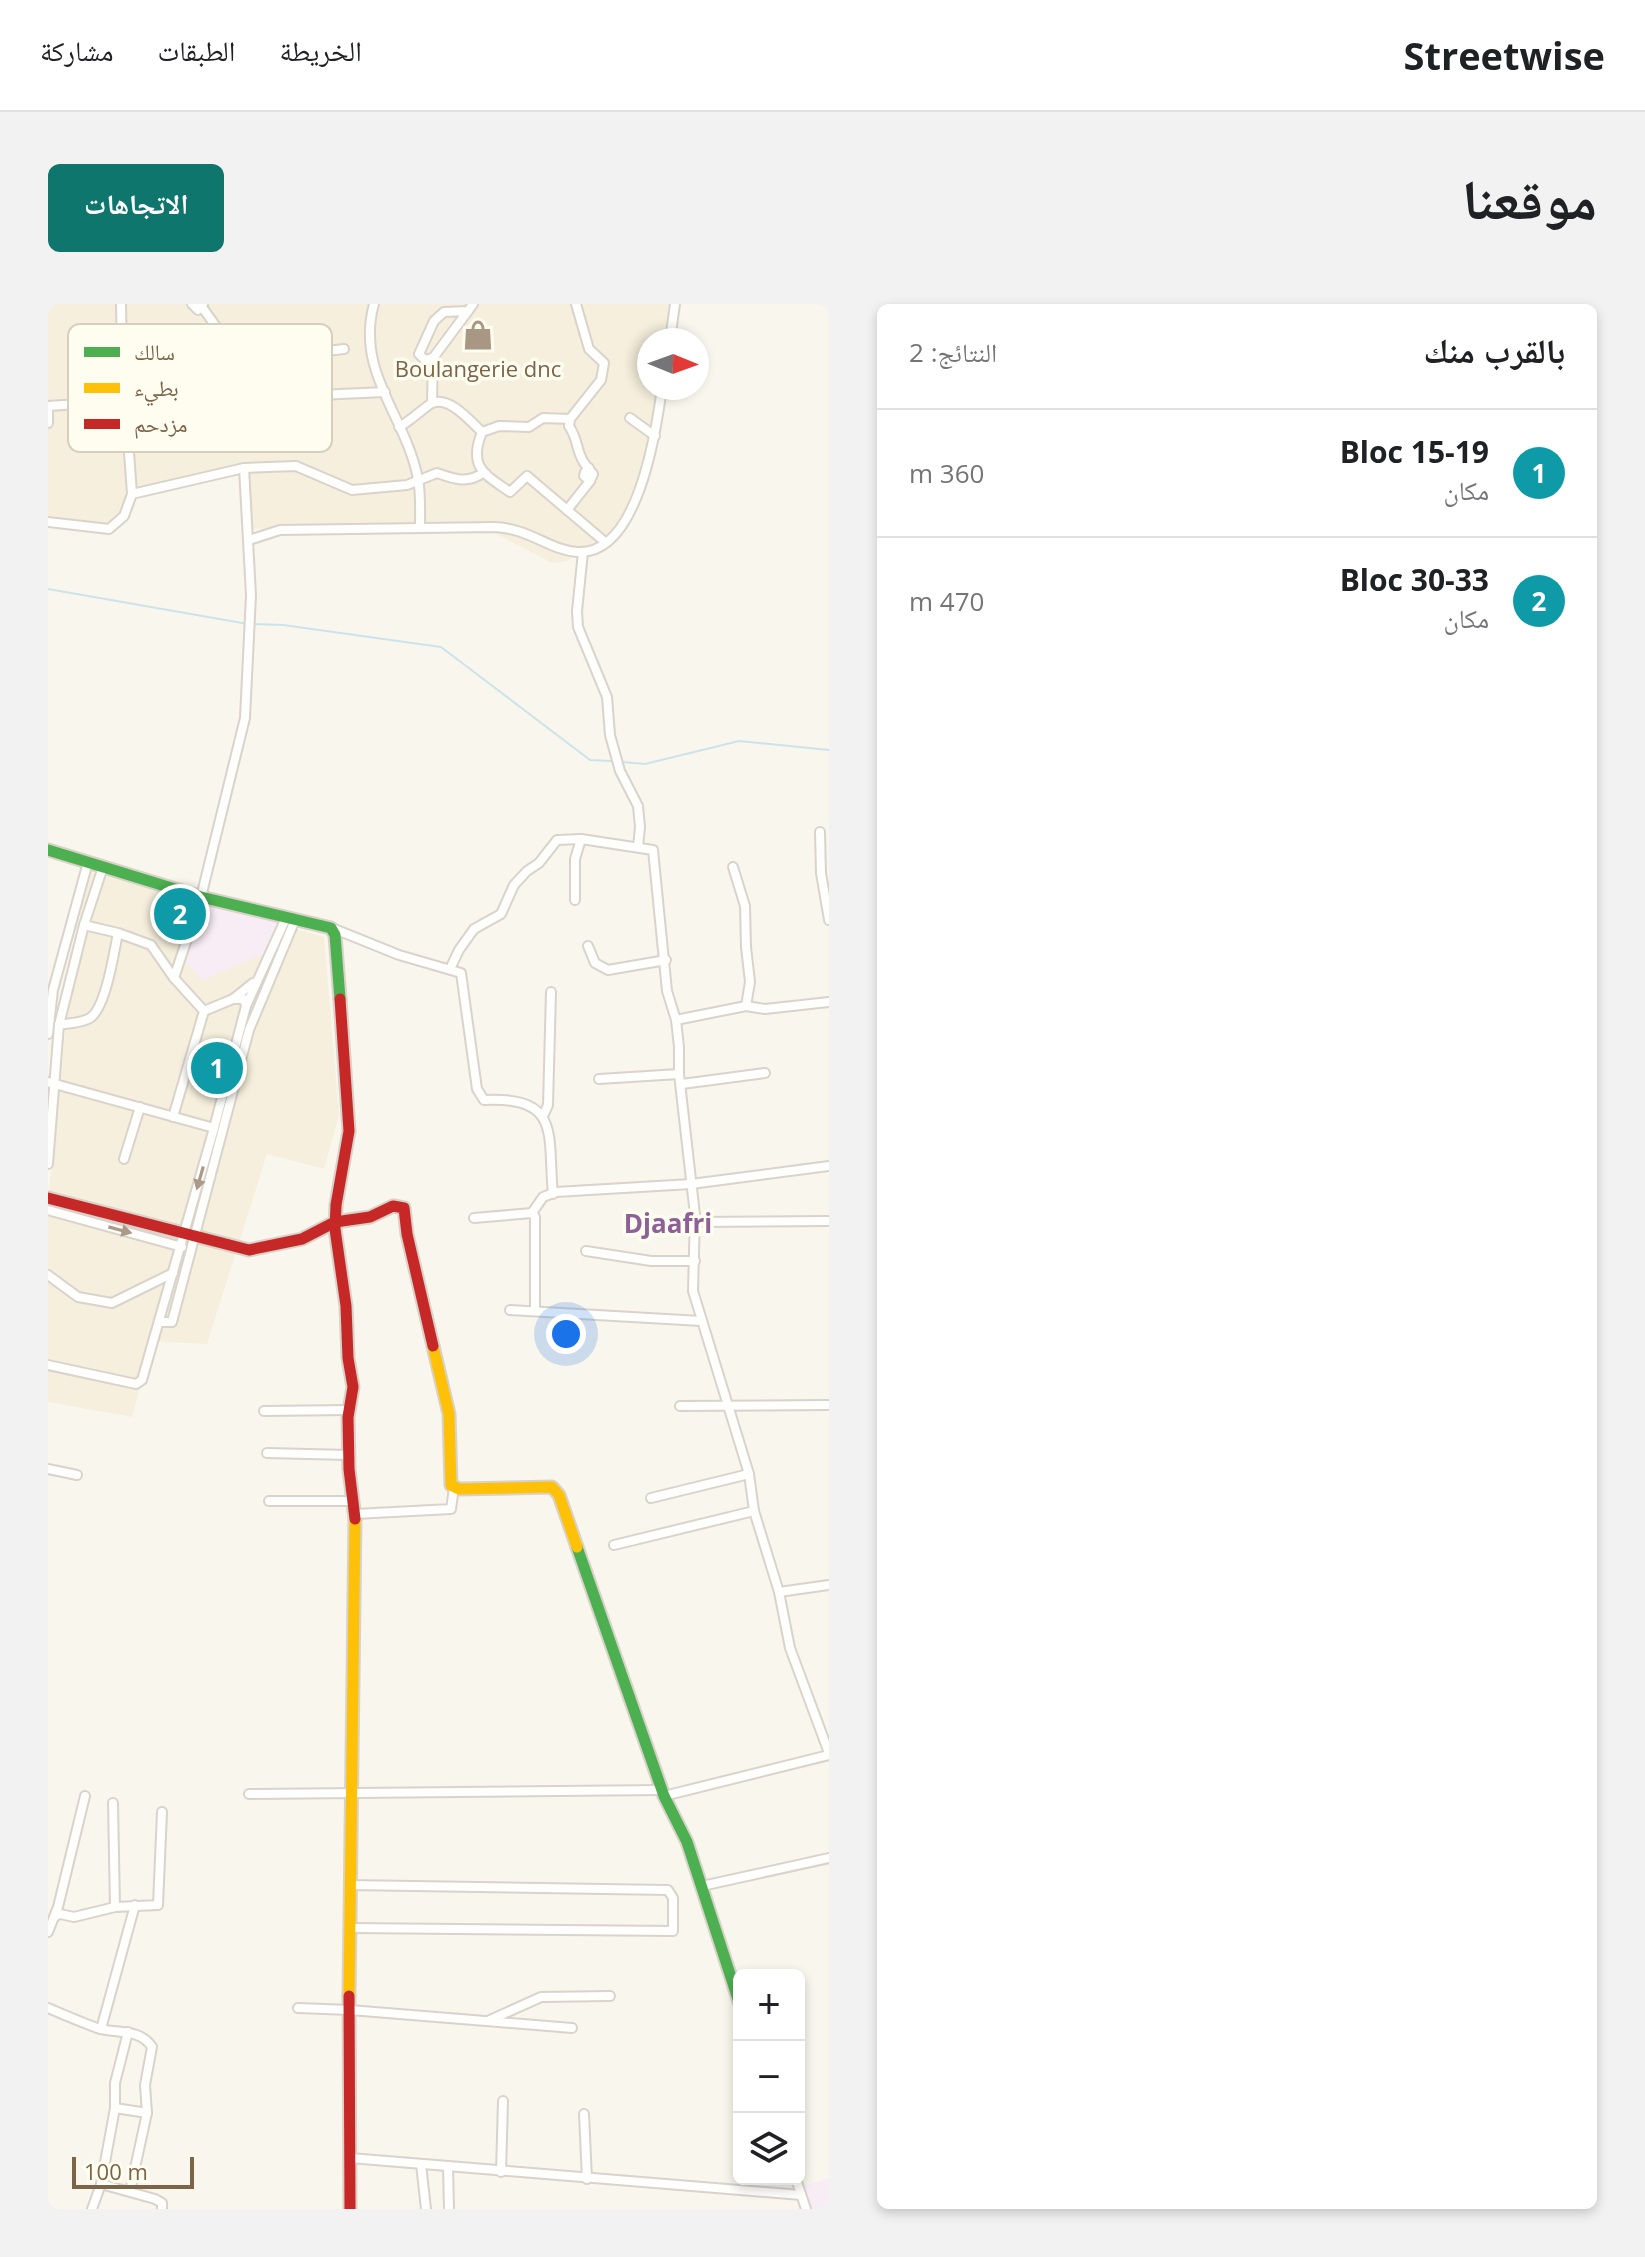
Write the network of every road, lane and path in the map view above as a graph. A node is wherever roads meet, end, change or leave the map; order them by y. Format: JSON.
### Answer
{"nodes":[{"id":1,"x":121,"y":304,"type":"edge"},
{"id":2,"x":192,"y":304,"type":"edge"},
{"id":3,"x":374,"y":304,"type":"edge"},
{"id":4,"x":576,"y":304,"type":"edge"},
{"id":5,"x":675,"y":304,"type":"edge"},
{"id":6,"x":203,"y":306,"type":"edge"},
{"id":7,"x":471,"y":307,"type":"edge"},
{"id":8,"x":122,"y":324,"type":"edge"},
{"id":9,"x":215,"y":324,"type":"edge"},
{"id":10,"x":672,"y":328,"type":"edge"},
{"id":11,"x":344,"y":349,"type":"dead end"},
{"id":12,"x":332,"y":350,"type":"edge"},
{"id":13,"x":433,"y":358,"type":"junction"},
{"id":14,"x":385,"y":392,"type":"junction"},
{"id":15,"x":332,"y":394,"type":"edge"},
{"id":16,"x":660,"y":400,"type":"edge"},
{"id":17,"x":432,"y":403,"type":"junction"},
{"id":18,"x":68,"y":405,"type":"edge"},
{"id":19,"x":48,"y":406,"type":"edge"},
{"id":20,"x":630,"y":418,"type":"dead end"},
{"id":21,"x":570,"y":419,"type":"junction"},
{"id":22,"x":48,"y":423,"type":"edge"},
{"id":23,"x":399,"y":427,"type":"junction"},
{"id":24,"x":482,"y":432,"type":"junction"},
{"id":25,"x":655,"y":436,"type":"junction"},
{"id":26,"x":129,"y":452,"type":"edge"},
{"id":27,"x":244,"y":468,"type":"junction"},
{"id":28,"x":483,"y":473,"type":"junction"},
{"id":29,"x":418,"y":479,"type":"junction"},
{"id":30,"x":132,"y":494,"type":"junction"},
{"id":31,"x":567,"y":510,"type":"junction"},
{"id":32,"x":48,"y":522,"type":"edge"},
{"id":33,"x":420,"y":528,"type":"junction"},
{"id":34,"x":249,"y":540,"type":"junction"},
{"id":35,"x":605,"y":542,"type":"junction"},
{"id":36,"x":583,"y":552,"type":"junction"},
{"id":37,"x":820,"y":832,"type":"dead end"},
{"id":38,"x":581,"y":839,"type":"junction"},
{"id":39,"x":638,"y":847,"type":"junction"},
{"id":40,"x":48,"y":850,"type":"edge"},
{"id":41,"x":88,"y":862,"type":"junction"},
{"id":42,"x":103,"y":867,"type":"junction"},
{"id":43,"x":733,"y":867,"type":"dead end"},
{"id":44,"x":201,"y":897,"type":"junction"},
{"id":45,"x":575,"y":900,"type":"dead end"},
{"id":46,"x":291,"y":919,"type":"junction"},
{"id":47,"x":829,"y":920,"type":"edge"},
{"id":48,"x":84,"y":925,"type":"junction"},
{"id":49,"x":331,"y":928,"type":"junction"},
{"id":50,"x":118,"y":933,"type":"junction"},
{"id":51,"x":588,"y":946,"type":"dead end"},
{"id":52,"x":666,"y":960,"type":"junction"},
{"id":53,"x":264,"y":965,"type":"junction"},
{"id":54,"x":450,"y":969,"type":"junction"},
{"id":55,"x":174,"y":978,"type":"junction"},
{"id":56,"x":50,"y":991,"type":"edge"},
{"id":57,"x":551,"y":992,"type":"dead end"},
{"id":58,"x":233,"y":999,"type":"junction"},
{"id":59,"x":829,"y":1002,"type":"edge"},
{"id":60,"x":49,"y":1006,"type":"edge"},
{"id":61,"x":246,"y":1006,"type":"junction"},
{"id":62,"x":746,"y":1006,"type":"junction"},
{"id":63,"x":204,"y":1011,"type":"junction"},
{"id":64,"x":676,"y":1020,"type":"junction"},
{"id":65,"x":59,"y":1025,"type":"junction"},
{"id":66,"x":48,"y":1034,"type":"edge"},
{"id":67,"x":765,"y":1073,"type":"dead end"},
{"id":68,"x":679,"y":1074,"type":"junction"},
{"id":69,"x":599,"y":1079,"type":"dead end"},
{"id":70,"x":52,"y":1083,"type":"edge"},
{"id":71,"x":682,"y":1084,"type":"junction"},
{"id":72,"x":140,"y":1107,"type":"junction"},
{"id":73,"x":543,"y":1116,"type":"junction"},
{"id":74,"x":173,"y":1117,"type":"junction"},
{"id":75,"x":214,"y":1128,"type":"junction"},
{"id":76,"x":124,"y":1159,"type":"dead end"},
{"id":77,"x":48,"y":1164,"type":"edge"},
{"id":78,"x":829,"y":1166,"type":"edge"},
{"id":79,"x":691,"y":1184,"type":"junction"},
{"id":80,"x":553,"y":1194,"type":"junction"},
{"id":81,"x":48,"y":1198,"type":"edge"},
{"id":82,"x":48,"y":1210,"type":"edge"},
{"id":83,"x":532,"y":1213,"type":"junction"},
{"id":84,"x":474,"y":1218,"type":"dead end"},
{"id":85,"x":829,"y":1221,"type":"edge"},
{"id":86,"x":335,"y":1222,"type":"junction"},
{"id":87,"x":695,"y":1222,"type":"junction"},
{"id":88,"x":190,"y":1235,"type":"junction"},
{"id":89,"x":180,"y":1246,"type":"junction"},
{"id":90,"x":192,"y":1250,"type":"junction"},
{"id":91,"x":586,"y":1251,"type":"dead end"},
{"id":92,"x":695,"y":1261,"type":"junction"},
{"id":93,"x":173,"y":1273,"type":"junction"},
{"id":94,"x":48,"y":1275,"type":"edge"},
{"id":95,"x":510,"y":1310,"type":"dead end"},
{"id":96,"x":535,"y":1311,"type":"junction"},
{"id":97,"x":701,"y":1321,"type":"junction"},
{"id":98,"x":160,"y":1322,"type":"junction"},
{"id":99,"x":48,"y":1365,"type":"edge"},
{"id":100,"x":727,"y":1405,"type":"junction"},
{"id":101,"x":829,"y":1405,"type":"edge"},
{"id":102,"x":680,"y":1406,"type":"dead end"},
{"id":103,"x":348,"y":1410,"type":"junction"},
{"id":104,"x":264,"y":1411,"type":"dead end"},
{"id":105,"x":267,"y":1453,"type":"dead end"},
{"id":106,"x":349,"y":1455,"type":"junction"},
{"id":107,"x":48,"y":1469,"type":"edge"},
{"id":108,"x":749,"y":1474,"type":"junction"},
{"id":109,"x":77,"y":1475,"type":"dead end"},
{"id":110,"x":454,"y":1488,"type":"junction"},
{"id":111,"x":651,"y":1498,"type":"dead end"},
{"id":112,"x":269,"y":1501,"type":"dead end"},
{"id":113,"x":354,"y":1508,"type":"junction"},
{"id":114,"x":754,"y":1511,"type":"junction"},
{"id":115,"x":614,"y":1545,"type":"dead end"},
{"id":116,"x":829,"y":1585,"type":"edge"},
{"id":117,"x":779,"y":1592,"type":"junction"},
{"id":118,"x":829,"y":1754,"type":"edge"},
{"id":119,"x":350,"y":1792,"type":"junction"},
{"id":120,"x":663,"y":1793,"type":"junction"},
{"id":121,"x":249,"y":1794,"type":"dead end"},
{"id":122,"x":85,"y":1796,"type":"dead end"},
{"id":123,"x":113,"y":1803,"type":"dead end"},
{"id":124,"x":162,"y":1812,"type":"dead end"},
{"id":125,"x":829,"y":1858,"type":"edge"},
{"id":126,"x":349,"y":1885,"type":"junction"},
{"id":127,"x":702,"y":1886,"type":"junction"},
{"id":128,"x":135,"y":1905,"type":"junction"},
{"id":129,"x":115,"y":1907,"type":"junction"},
{"id":130,"x":50,"y":1924,"type":"edge"},
{"id":131,"x":350,"y":1928,"type":"junction"},
{"id":132,"x":733,"y":1983,"type":"edge"},
{"id":133,"x":610,"y":1996,"type":"dead end"},
{"id":134,"x":48,"y":2008,"type":"edge"},
{"id":135,"x":298,"y":2008,"type":"dead end"},
{"id":136,"x":350,"y":2010,"type":"junction"},
{"id":137,"x":490,"y":2021,"type":"junction"},
{"id":138,"x":572,"y":2028,"type":"dead end"},
{"id":139,"x":101,"y":2029,"type":"junction"},
{"id":140,"x":128,"y":2032,"type":"junction"},
{"id":141,"x":503,"y":2101,"type":"dead end"},
{"id":142,"x":115,"y":2108,"type":"junction"},
{"id":143,"x":147,"y":2113,"type":"junction"},
{"id":144,"x":584,"y":2114,"type":"dead end"},
{"id":145,"x":350,"y":2158,"type":"junction"},
{"id":146,"x":421,"y":2164,"type":"junction"},
{"id":147,"x":448,"y":2167,"type":"junction"},
{"id":148,"x":501,"y":2172,"type":"junction"},
{"id":149,"x":587,"y":2179,"type":"junction"},
{"id":150,"x":101,"y":2184,"type":"junction"},
{"id":151,"x":798,"y":2185,"type":"edge"},
{"id":152,"x":130,"y":2191,"type":"junction"},
{"id":153,"x":801,"y":2195,"type":"junction"},
{"id":154,"x":92,"y":2209,"type":"edge"},
{"id":155,"x":162,"y":2209,"type":"edge"},
{"id":156,"x":350,"y":2209,"type":"edge"},
{"id":157,"x":426,"y":2209,"type":"edge"},
{"id":158,"x":449,"y":2209,"type":"edge"},
{"id":159,"x":806,"y":2209,"type":"edge"}],
"edges":[{"from":1,"to":8,"type":"street"},
{"from":2,"to":6,"type":"street"},
{"from":3,"to":14,"type":"street"},
{"from":4,"to":21,"type":"street"},
{"from":5,"to":10,"type":"street"},
{"from":6,"to":9,"type":"street"},
{"from":7,"to":13,"type":"street"},
{"from":7,"to":13,"type":"street"},
{"from":11,"to":12,"type":"street"},
{"from":13,"to":17,"type":"street"},
{"from":14,"to":15,"type":"street"},
{"from":14,"to":23,"type":"street"},
{"from":16,"to":25,"type":"street"},
{"from":17,"to":23,"type":"street"},
{"from":17,"to":24,"type":"street"},
{"from":18,"to":19,"type":"street"},
{"from":19,"to":22,"type":"street"},
{"from":20,"to":25,"type":"street"},
{"from":21,"to":24,"type":"street"},
{"from":21,"to":31,"type":"street"},
{"from":23,"to":29,"type":"street"},
{"from":24,"to":28,"type":"street"},
{"from":25,"to":35,"type":"street"},
{"from":26,"to":30,"type":"street"},
{"from":27,"to":29,"type":"street"},
{"from":27,"to":30,"type":"street"},
{"from":27,"to":34,"type":"street"},
{"from":28,"to":29,"type":"street"},
{"from":28,"to":31,"type":"street"},
{"from":29,"to":33,"type":"street"},
{"from":30,"to":32,"type":"street"},
{"from":31,"to":35,"type":"street"},
{"from":33,"to":34,"type":"street"},
{"from":33,"to":36,"type":"street"},
{"from":34,"to":44,"type":"street"},
{"from":35,"to":36,"type":"street"},
{"from":36,"to":39,"type":"street"},
{"from":37,"to":47,"type":"street"},
{"from":38,"to":39,"type":"street"},
{"from":38,"to":45,"type":"street"},
{"from":38,"to":54,"type":"street"},
{"from":39,"to":52,"type":"street"},
{"from":40,"to":41,"type":"street"},
{"from":41,"to":42,"type":"street"},
{"from":41,"to":56,"type":"street"},
{"from":42,"to":44,"type":"street"},
{"from":42,"to":48,"type":"street"},
{"from":43,"to":62,"type":"street"},
{"from":44,"to":46,"type":"street"},
{"from":44,"to":55,"type":"street"},
{"from":46,"to":49,"type":"street"},
{"from":46,"to":53,"type":"street"},
{"from":46,"to":88,"type":"street"},
{"from":48,"to":50,"type":"street"},
{"from":48,"to":65,"type":"street"},
{"from":49,"to":54,"type":"street"},
{"from":49,"to":86,"type":"street"},
{"from":50,"to":55,"type":"street"},
{"from":50,"to":65,"type":"street"},
{"from":51,"to":52,"type":"street"},
{"from":52,"to":64,"type":"street"},
{"from":53,"to":58,"type":"street"},
{"from":53,"to":61,"type":"street"},
{"from":54,"to":73,"type":"street"},
{"from":55,"to":63,"type":"street"},
{"from":56,"to":60,"type":"street"},
{"from":57,"to":73,"type":"street"},
{"from":58,"to":61,"type":"street"},
{"from":58,"to":63,"type":"street"},
{"from":59,"to":62,"type":"street"},
{"from":60,"to":66,"type":"street"},
{"from":61,"to":75,"type":"street"},
{"from":62,"to":64,"type":"street"},
{"from":63,"to":74,"type":"street"},
{"from":64,"to":68,"type":"street"},
{"from":65,"to":70,"type":"street"},
{"from":67,"to":71,"type":"street"},
{"from":68,"to":69,"type":"street"},
{"from":68,"to":71,"type":"street"},
{"from":70,"to":72,"type":"street"},
{"from":70,"to":77,"type":"street"},
{"from":71,"to":79,"type":"street"},
{"from":72,"to":74,"type":"street"},
{"from":72,"to":76,"type":"street"},
{"from":73,"to":80,"type":"street"},
{"from":74,"to":75,"type":"street"},
{"from":75,"to":88,"type":"street","one_way":true},
{"from":78,"to":79,"type":"street"},
{"from":79,"to":80,"type":"street"},
{"from":79,"to":87,"type":"street"},
{"from":80,"to":83,"type":"street"},
{"from":81,"to":88,"type":"street"},
{"from":82,"to":89,"type":"street","one_way":true},
{"from":83,"to":84,"type":"street"},
{"from":83,"to":96,"type":"street"},
{"from":85,"to":87,"type":"street"},
{"from":86,"to":88,"type":"street"},
{"from":86,"to":103,"type":"street"},
{"from":86,"to":110,"type":"street"},
{"from":87,"to":92,"type":"street"},
{"from":88,"to":89,"type":"street"},
{"from":88,"to":90,"type":"street"},
{"from":89,"to":90,"type":"street"},
{"from":89,"to":93,"type":"street"},
{"from":90,"to":98,"type":"street"},
{"from":91,"to":92,"type":"street"},
{"from":92,"to":97,"type":"street"},
{"from":93,"to":94,"type":"street"},
{"from":93,"to":98,"type":"street"},
{"from":95,"to":96,"type":"street"},
{"from":96,"to":97,"type":"street"},
{"from":97,"to":100,"type":"street"},
{"from":98,"to":99,"type":"street"},
{"from":100,"to":101,"type":"street"},
{"from":100,"to":102,"type":"street"},
{"from":100,"to":108,"type":"street"},
{"from":103,"to":104,"type":"street"},
{"from":103,"to":106,"type":"street"},
{"from":105,"to":106,"type":"street"},
{"from":106,"to":113,"type":"street"},
{"from":107,"to":109,"type":"street"},
{"from":108,"to":111,"type":"street"},
{"from":108,"to":114,"type":"street"},
{"from":110,"to":113,"type":"street"},
{"from":110,"to":120,"type":"street"},
{"from":112,"to":113,"type":"street"},
{"from":113,"to":119,"type":"street"},
{"from":114,"to":115,"type":"street"},
{"from":114,"to":117,"type":"street"},
{"from":116,"to":117,"type":"street"},
{"from":117,"to":118,"type":"street"},
{"from":118,"to":120,"type":"street"},
{"from":119,"to":120,"type":"street"},
{"from":119,"to":121,"type":"street"},
{"from":119,"to":126,"type":"street"},
{"from":120,"to":127,"type":"street"},
{"from":122,"to":130,"type":"street"},
{"from":123,"to":129,"type":"street"},
{"from":124,"to":128,"type":"street"},
{"from":125,"to":127,"type":"street"},
{"from":126,"to":131,"type":"street"},
{"from":126,"to":131,"type":"street"},
{"from":127,"to":132,"type":"street"},
{"from":128,"to":129,"type":"street"},
{"from":128,"to":139,"type":"street"},
{"from":129,"to":130,"type":"street"},
{"from":131,"to":136,"type":"street"},
{"from":133,"to":137,"type":"street"},
{"from":134,"to":139,"type":"street"},
{"from":135,"to":136,"type":"street"},
{"from":136,"to":137,"type":"street"},
{"from":136,"to":145,"type":"street"},
{"from":137,"to":138,"type":"street"},
{"from":139,"to":140,"type":"street"},
{"from":140,"to":142,"type":"street"},
{"from":140,"to":143,"type":"street"},
{"from":141,"to":148,"type":"street"},
{"from":142,"to":143,"type":"street"},
{"from":142,"to":150,"type":"street"},
{"from":143,"to":152,"type":"street"},
{"from":144,"to":149,"type":"street"},
{"from":145,"to":146,"type":"street"},
{"from":145,"to":156,"type":"street"},
{"from":146,"to":147,"type":"street"},
{"from":146,"to":157,"type":"street"},
{"from":147,"to":148,"type":"street"},
{"from":147,"to":158,"type":"street"},
{"from":148,"to":149,"type":"street"},
{"from":149,"to":153,"type":"street"},
{"from":150,"to":152,"type":"street"},
{"from":150,"to":154,"type":"street"},
{"from":151,"to":153,"type":"street"},
{"from":152,"to":155,"type":"street"},
{"from":153,"to":159,"type":"street"}]}
